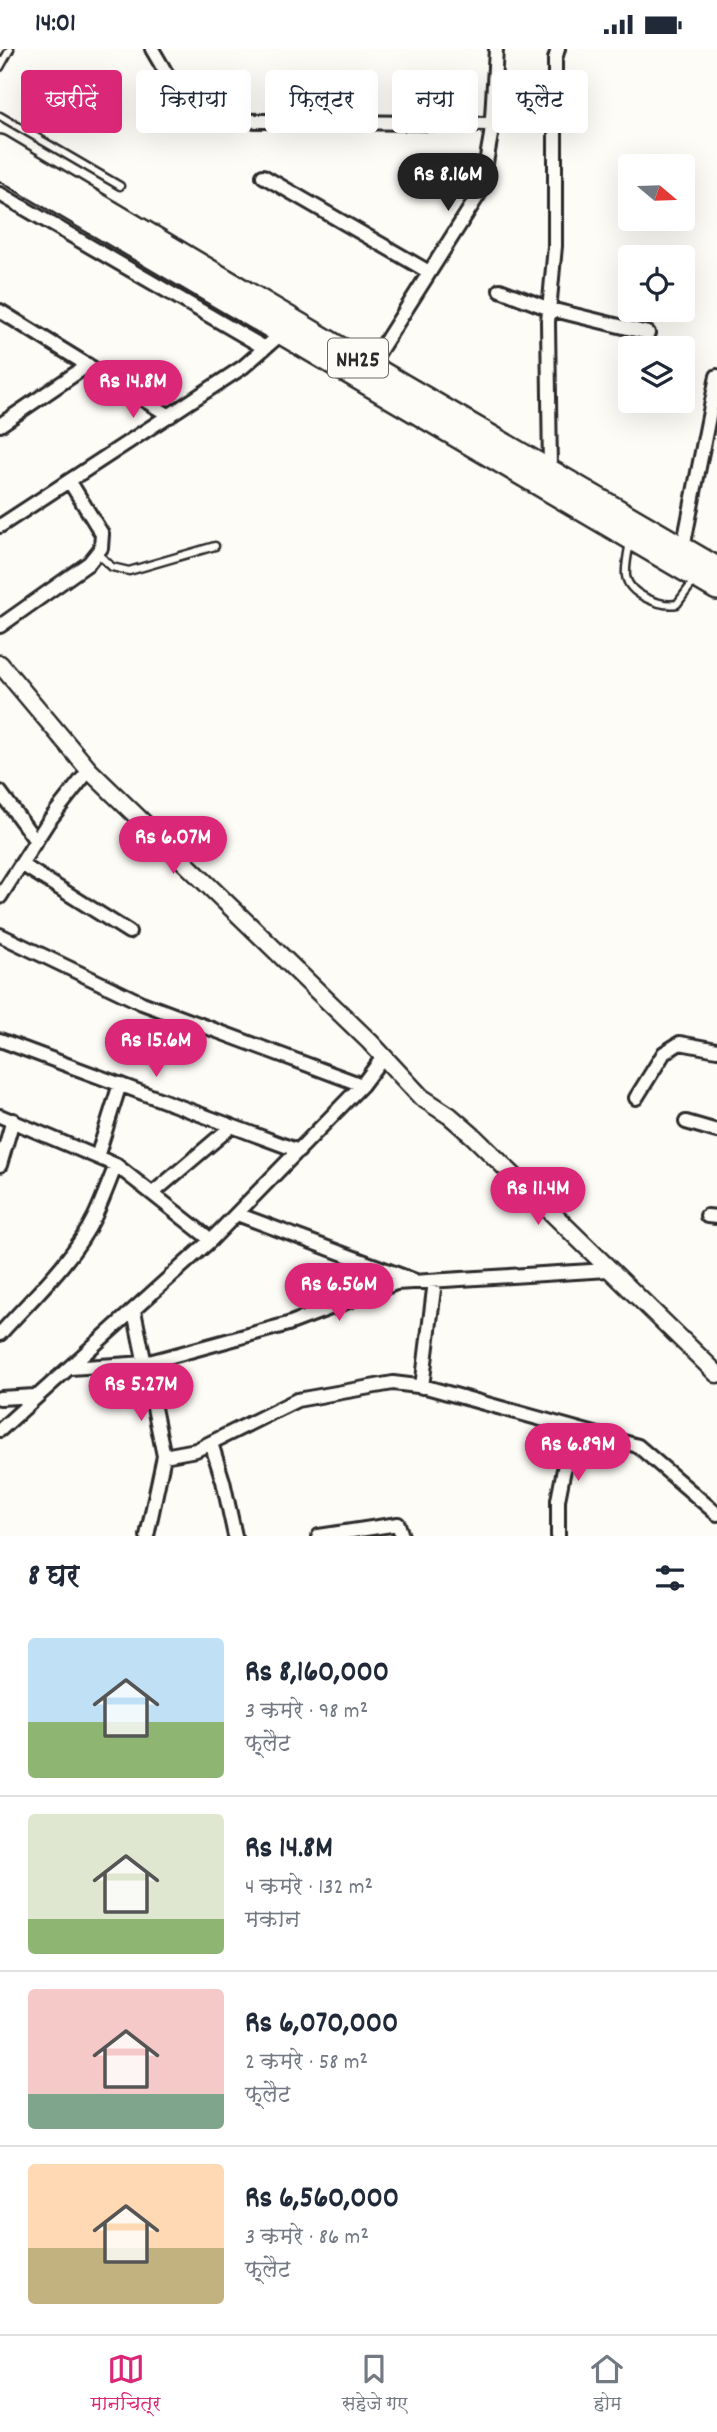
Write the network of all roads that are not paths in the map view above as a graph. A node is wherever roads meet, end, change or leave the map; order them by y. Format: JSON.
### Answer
{"nodes":[{"id":1,"x":10,"y":49,"type":"edge"},
{"id":2,"x":152,"y":49,"type":"edge"},
{"id":3,"x":496,"y":49,"type":"edge"},
{"id":4,"x":558,"y":49,"type":"edge"},
{"id":5,"x":0,"y":67,"type":"edge"},
{"id":6,"x":0,"y":117,"type":"edge"},
{"id":7,"x":491,"y":124,"type":"junction"},
{"id":8,"x":0,"y":146,"type":"edge"},
{"id":9,"x":0,"y":168,"type":"edge"},
{"id":10,"x":263,"y":176,"type":"dead end"},
{"id":11,"x":120,"y":186,"type":"dead end"},
{"id":12,"x":0,"y":194,"type":"edge"},
{"id":13,"x":429,"y":272,"type":"junction"},
{"id":14,"x":500,"y":290,"type":"dead end"},
{"id":15,"x":550,"y":309,"type":"junction"},
{"id":16,"x":0,"y":311,"type":"edge"},
{"id":17,"x":282,"y":333,"type":"junction"},
{"id":18,"x":648,"y":333,"type":"dead end"},
{"id":19,"x":265,"y":348,"type":"junction"},
{"id":20,"x":88,"y":365,"type":"junction"},
{"id":21,"x":370,"y":366,"type":"junction"},
{"id":22,"x":717,"y":376,"type":"edge"},
{"id":23,"x":170,"y":416,"type":"junction"},
{"id":24,"x":0,"y":425,"type":"edge"},
{"id":25,"x":550,"y":470,"type":"junction"},
{"id":26,"x":70,"y":482,"type":"junction"},
{"id":27,"x":0,"y":526,"type":"edge"},
{"id":28,"x":630,"y":538,"type":"junction"},
{"id":29,"x":215,"y":547,"type":"dead end"},
{"id":30,"x":683,"y":548,"type":"junction"},
{"id":31,"x":98,"y":554,"type":"junction"},
{"id":32,"x":717,"y":568,"type":"edge"},
{"id":33,"x":697,"y":577,"type":"junction"},
{"id":34,"x":717,"y":589,"type":"edge"},
{"id":35,"x":0,"y":626,"type":"edge"},
{"id":36,"x":2,"y":670,"type":"edge"},
{"id":37,"x":89,"y":770,"type":"junction"},
{"id":38,"x":0,"y":792,"type":"edge"},
{"id":39,"x":36,"y":841,"type":"junction"},
{"id":40,"x":21,"y":864,"type":"junction"},
{"id":41,"x":0,"y":897,"type":"edge"},
{"id":42,"x":129,"y":932,"type":"dead end"},
{"id":43,"x":0,"y":935,"type":"edge"},
{"id":44,"x":0,"y":1040,"type":"edge"},
{"id":45,"x":717,"y":1050,"type":"edge"},
{"id":46,"x":383,"y":1058,"type":"junction"},
{"id":47,"x":120,"y":1084,"type":"junction"},
{"id":48,"x":362,"y":1085,"type":"junction"},
{"id":49,"x":636,"y":1098,"type":"dead end"},
{"id":50,"x":0,"y":1116,"type":"edge"},
{"id":51,"x":13,"y":1121,"type":"junction"},
{"id":52,"x":686,"y":1122,"type":"dead end"},
{"id":53,"x":232,"y":1126,"type":"junction"},
{"id":54,"x":717,"y":1131,"type":"edge"},
{"id":55,"x":299,"y":1151,"type":"junction"},
{"id":56,"x":97,"y":1157,"type":"junction"},
{"id":57,"x":0,"y":1165,"type":"edge"},
{"id":58,"x":116,"y":1165,"type":"junction"},
{"id":59,"x":153,"y":1193,"type":"junction"},
{"id":60,"x":237,"y":1215,"type":"junction"},
{"id":61,"x":211,"y":1240,"type":"junction"},
{"id":62,"x":608,"y":1270,"type":"junction"},
{"id":63,"x":435,"y":1280,"type":"junction"},
{"id":64,"x":416,"y":1282,"type":"junction"},
{"id":65,"x":134,"y":1311,"type":"junction"},
{"id":66,"x":0,"y":1334,"type":"edge"},
{"id":67,"x":145,"y":1363,"type":"junction"},
{"id":68,"x":70,"y":1368,"type":"junction"},
{"id":69,"x":717,"y":1374,"type":"edge"},
{"id":70,"x":422,"y":1387,"type":"junction"},
{"id":71,"x":35,"y":1397,"type":"junction"},
{"id":72,"x":0,"y":1398,"type":"edge"},
{"id":73,"x":572,"y":1428,"type":"junction"},
{"id":74,"x":0,"y":1430,"type":"edge"},
{"id":75,"x":211,"y":1443,"type":"junction"},
{"id":76,"x":164,"y":1456,"type":"junction"},
{"id":77,"x":717,"y":1514,"type":"edge"},
{"id":78,"x":147,"y":1536,"type":"edge"},
{"id":79,"x":235,"y":1536,"type":"edge"},
{"id":80,"x":319,"y":1536,"type":"edge"},
{"id":81,"x":402,"y":1536,"type":"edge"},
{"id":82,"x":558,"y":1536,"type":"edge"}],
"edges":[{"from":1,"to":5,"type":"lane"},
{"from":2,"to":7,"type":"street"},
{"from":3,"to":7,"type":"street"},
{"from":4,"to":15,"type":"street"},
{"from":6,"to":11,"type":"lane"},
{"from":7,"to":13,"type":"street"},
{"from":8,"to":21,"type":"highway","number":"NH25"},
{"from":9,"to":17,"type":"highway","number":"NH25"},
{"from":10,"to":13,"type":"street"},
{"from":12,"to":19,"type":"street"},
{"from":13,"to":21,"type":"street"},
{"from":14,"to":15,"type":"street"},
{"from":15,"to":18,"type":"street"},
{"from":15,"to":25,"type":"street"},
{"from":16,"to":20,"type":"street"},
{"from":17,"to":19,"type":"street"},
{"from":17,"to":28,"type":"highway","number":"NH25"},
{"from":19,"to":23,"type":"street"},
{"from":20,"to":23,"type":"street"},
{"from":20,"to":24,"type":"street"},
{"from":21,"to":25,"type":"highway","number":"NH25"},
{"from":22,"to":30,"type":"street"},
{"from":23,"to":26,"type":"street"},
{"from":25,"to":30,"type":"highway","number":"NH25"},
{"from":26,"to":27,"type":"street"},
{"from":26,"to":31,"type":"street"},
{"from":28,"to":33,"type":"highway","number":"NH25"},
{"from":28,"to":33,"type":"lane"},
{"from":29,"to":31,"type":"lane"},
{"from":30,"to":32,"type":"highway","number":"NH25"},
{"from":31,"to":35,"type":"street"},
{"from":33,"to":34,"type":"highway","number":"NH25"},
{"from":36,"to":37,"type":"street"},
{"from":37,"to":39,"type":"street"},
{"from":37,"to":46,"type":"street"},
{"from":38,"to":39,"type":"street"},
{"from":39,"to":40,"type":"street"},
{"from":40,"to":41,"type":"street"},
{"from":40,"to":42,"type":"street"},
{"from":43,"to":48,"type":"street"},
{"from":44,"to":47,"type":"street"},
{"from":45,"to":49,"type":"street"},
{"from":46,"to":48,"type":"street"},
{"from":46,"to":62,"type":"street"},
{"from":47,"to":53,"type":"street"},
{"from":47,"to":56,"type":"street"},
{"from":48,"to":55,"type":"street"},
{"from":50,"to":51,"type":"street"},
{"from":51,"to":56,"type":"street"},
{"from":51,"to":57,"type":"street"},
{"from":52,"to":54,"type":"street"},
{"from":53,"to":55,"type":"street"},
{"from":53,"to":59,"type":"street"},
{"from":55,"to":60,"type":"street"},
{"from":56,"to":58,"type":"street"},
{"from":58,"to":59,"type":"street"},
{"from":58,"to":66,"type":"street"},
{"from":59,"to":61,"type":"street"},
{"from":60,"to":61,"type":"street"},
{"from":60,"to":64,"type":"street"},
{"from":61,"to":65,"type":"street"},
{"from":62,"to":63,"type":"street"},
{"from":62,"to":69,"type":"street"},
{"from":63,"to":64,"type":"street"},
{"from":63,"to":70,"type":"street"},
{"from":64,"to":67,"type":"street"},
{"from":65,"to":67,"type":"street"},
{"from":65,"to":68,"type":"street"},
{"from":67,"to":68,"type":"street"},
{"from":67,"to":76,"type":"street"},
{"from":68,"to":71,"type":"street"},
{"from":70,"to":73,"type":"street"},
{"from":70,"to":75,"type":"street"},
{"from":71,"to":72,"type":"street"},
{"from":71,"to":74,"type":"street"},
{"from":73,"to":77,"type":"street"},
{"from":73,"to":82,"type":"street"},
{"from":75,"to":76,"type":"street"},
{"from":75,"to":79,"type":"street"},
{"from":76,"to":78,"type":"street"},
{"from":80,"to":81,"type":"street"}]}
